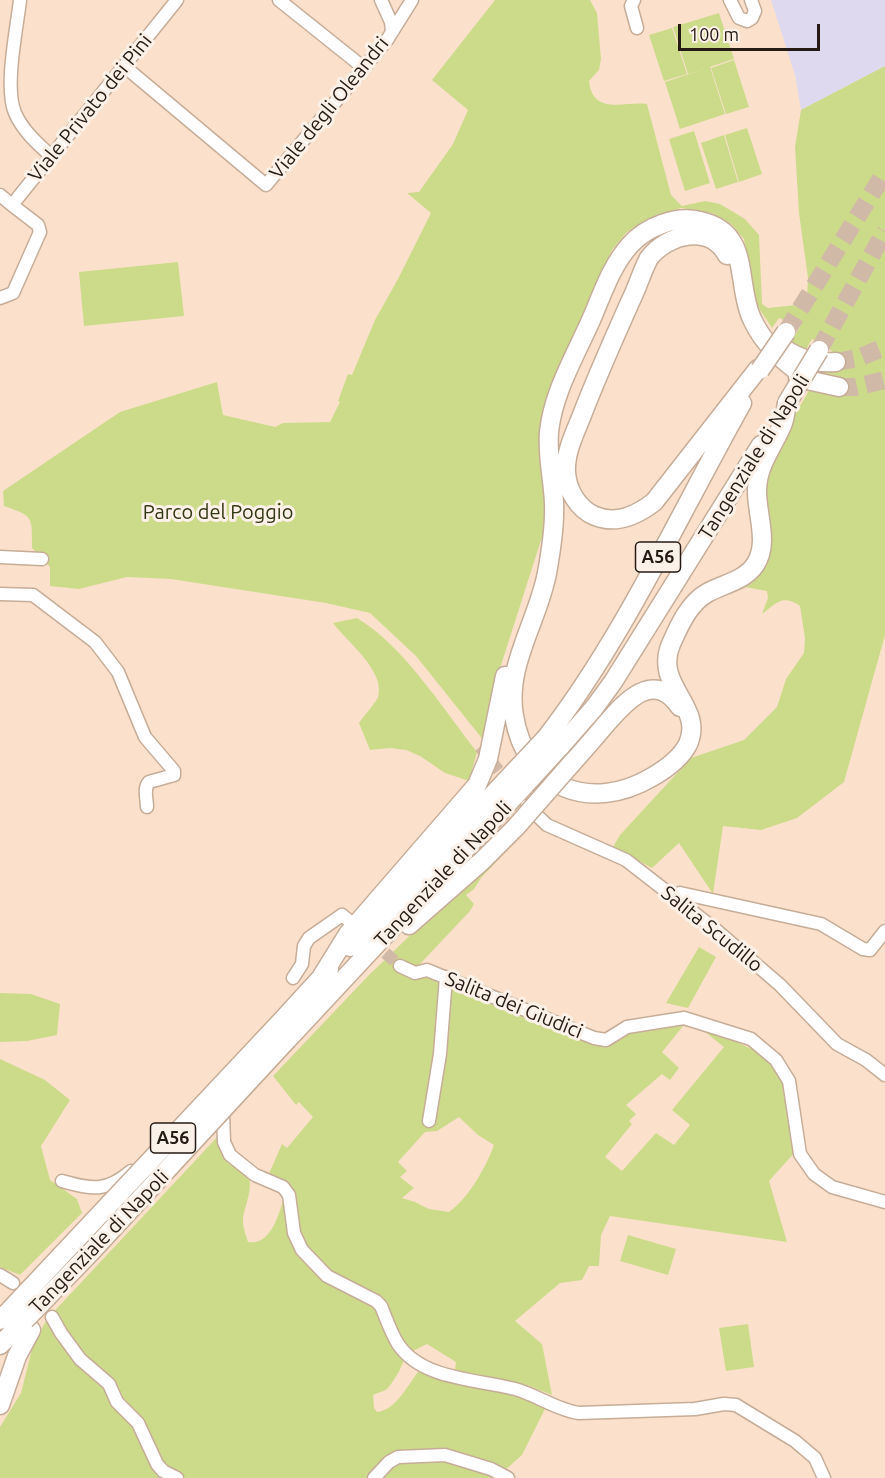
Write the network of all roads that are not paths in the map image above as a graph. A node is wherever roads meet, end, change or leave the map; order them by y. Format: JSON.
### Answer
{"nodes":[{"id":1,"x":20,"y":0,"type":"edge"},
{"id":2,"x":177,"y":0,"type":"edge"},
{"id":3,"x":279,"y":0,"type":"edge"},
{"id":4,"x":381,"y":0,"type":"edge"},
{"id":5,"x":412,"y":0,"type":"edge"},
{"id":6,"x":634,"y":0,"type":"edge"},
{"id":7,"x":730,"y":0,"type":"edge"},
{"id":8,"x":751,"y":0,"type":"edge"},
{"id":9,"x":637,"y":28,"type":"dead end"},
{"id":10,"x":392,"y":32,"type":"junction"},
{"id":11,"x":124,"y":66,"type":"junction"},
{"id":12,"x":364,"y":68,"type":"junction"},
{"id":13,"x":51,"y":156,"type":"junction"},
{"id":14,"x":0,"y":195,"type":"edge"},
{"id":15,"x":12,"y":205,"type":"junction"},
{"id":16,"x":741,"y":274,"type":"junction"},
{"id":17,"x":0,"y":298,"type":"edge"},
{"id":18,"x":786,"y":332,"type":"tunnel mouth"},
{"id":19,"x":819,"y":350,"type":"tunnel mouth"},
{"id":20,"x":836,"y":362,"type":"tunnel mouth"},
{"id":21,"x":759,"y":370,"type":"junction"},
{"id":22,"x":598,"y":372,"type":"junction"},
{"id":23,"x":809,"y":380,"type":"junction"},
{"id":24,"x":839,"y":387,"type":"tunnel mouth"},
{"id":25,"x":787,"y":403,"type":"junction"},
{"id":26,"x":722,"y":439,"type":"junction"},
{"id":27,"x":688,"y":482,"type":"dead end"},
{"id":28,"x":554,"y":517,"type":"junction"},
{"id":29,"x":0,"y":557,"type":"edge"},
{"id":30,"x":42,"y":559,"type":"dead end"},
{"id":31,"x":0,"y":594,"type":"edge"},
{"id":32,"x":552,"y":743,"type":"junction"},
{"id":33,"x":520,"y":778,"type":"junction"},
{"id":34,"x":525,"y":805,"type":"dead end"},
{"id":35,"x":147,"y":807,"type":"dead end"},
{"id":36,"x":673,"y":896,"type":"junction"},
{"id":37,"x":347,"y":919,"type":"dead end"},
{"id":38,"x":885,"y":932,"type":"edge"},
{"id":39,"x":400,"y":966,"type":"tunnel mouth"},
{"id":40,"x":322,"y":976,"type":"junction"},
{"id":41,"x":446,"y":977,"type":"junction"},
{"id":42,"x":293,"y":978,"type":"dead end"},
{"id":43,"x":346,"y":979,"type":"junction"},
{"id":44,"x":280,"y":1035,"type":"junction"},
{"id":45,"x":885,"y":1075,"type":"edge"},
{"id":46,"x":429,"y":1122,"type":"dead end"},
{"id":47,"x":62,"y":1181,"type":"dead end"},
{"id":48,"x":885,"y":1202,"type":"edge"},
{"id":49,"x":0,"y":1275,"type":"edge"},
{"id":50,"x":13,"y":1282,"type":"dead end"},
{"id":51,"x":12,"y":1314,"type":"edge"},
{"id":52,"x":52,"y":1317,"type":"dead end"},
{"id":53,"x":0,"y":1345,"type":"edge"},
{"id":54,"x":0,"y":1405,"type":"edge"},
{"id":55,"x":177,"y":1478,"type":"edge"},
{"id":56,"x":374,"y":1478,"type":"edge"},
{"id":57,"x":508,"y":1478,"type":"edge"},
{"id":58,"x":824,"y":1478,"type":"edge"}],
"edges":[{"from":1,"to":13,"type":"street"},
{"from":2,"to":11,"type":"street","name":"Viale Privato dei Pini"},
{"from":3,"to":12,"type":"street"},
{"from":4,"to":10,"type":"street","name":"Viale degli Oleandri"},
{"from":5,"to":10,"type":"street","name":"Viale degli Oleandri"},
{"from":6,"to":9,"type":"street"},
{"from":7,"to":8,"type":"street"},
{"from":10,"to":12,"type":"street","name":"Viale degli Oleandri"},
{"from":11,"to":12,"type":"street","name":"Viale degli Oleandri"},
{"from":11,"to":13,"type":"street","name":"Viale Privato dei Pini"},
{"from":13,"to":15,"type":"street","name":"Viale Privato dei Pini"},
{"from":14,"to":15,"type":"street"},
{"from":15,"to":17,"type":"street"},
{"from":16,"to":20,"type":"highway"},
{"from":16,"to":23,"type":"highway"},
{"from":16,"to":28,"type":"highway"},
{"from":18,"to":21,"type":"highway","bridge":true},
{"from":19,"to":25,"type":"highway","name":"Tangenziale di Napoli","number":"A56","bridge":true},
{"from":21,"to":22,"type":"highway"},
{"from":21,"to":26,"type":"highway","name":"Tangenziale di Napoli","number":"A56"},
{"from":22,"to":23,"type":"highway"},
{"from":22,"to":43,"type":"highway","bridge":true},
{"from":23,"to":24,"type":"highway"},
{"from":25,"to":28,"type":"highway"},
{"from":25,"to":32,"type":"highway","name":"Tangenziale di Napoli","number":"A56"},
{"from":26,"to":27,"type":"highway"},
{"from":26,"to":32,"type":"highway","name":"Tangenziale di Napoli","number":"A56"},
{"from":28,"to":40,"type":"highway"},
{"from":29,"to":30,"type":"street"},
{"from":31,"to":35,"type":"street"},
{"from":32,"to":33,"type":"highway","name":"Tangenziale di Napoli","number":"A56","bridge":true},
{"from":33,"to":40,"type":"highway","name":"Tangenziale di Napoli","number":"A56"},
{"from":33,"to":43,"type":"highway","name":"Tangenziale di Napoli","number":"A56"},
{"from":34,"to":36,"type":"street","name":"Salita Scudillo"},
{"from":36,"to":38,"type":"street"},
{"from":36,"to":45,"type":"street","name":"Salita Scudillo"},
{"from":37,"to":42,"type":"street"},
{"from":39,"to":41,"type":"street","name":"Salita dei Giudici"},
{"from":40,"to":44,"type":"highway","name":"Tangenziale di Napoli","number":"A56"},
{"from":41,"to":46,"type":"street"},
{"from":41,"to":48,"type":"street","name":"Salita dei Giudici"},
{"from":43,"to":44,"type":"highway","name":"Tangenziale di Napoli","number":"A56"},
{"from":44,"to":51,"type":"highway","name":"Tangenziale di Napoli","number":"A56","bridge":true},
{"from":44,"to":51,"type":"highway","name":"Tangenziale di Napoli","number":"A56","bridge":true},
{"from":47,"to":58,"type":"street"},
{"from":49,"to":50,"type":"street"},
{"from":51,"to":53,"type":"highway","name":"Tangenziale di Napoli"},
{"from":51,"to":54,"type":"highway"},
{"from":52,"to":55,"type":"street"},
{"from":56,"to":57,"type":"street"}]}
